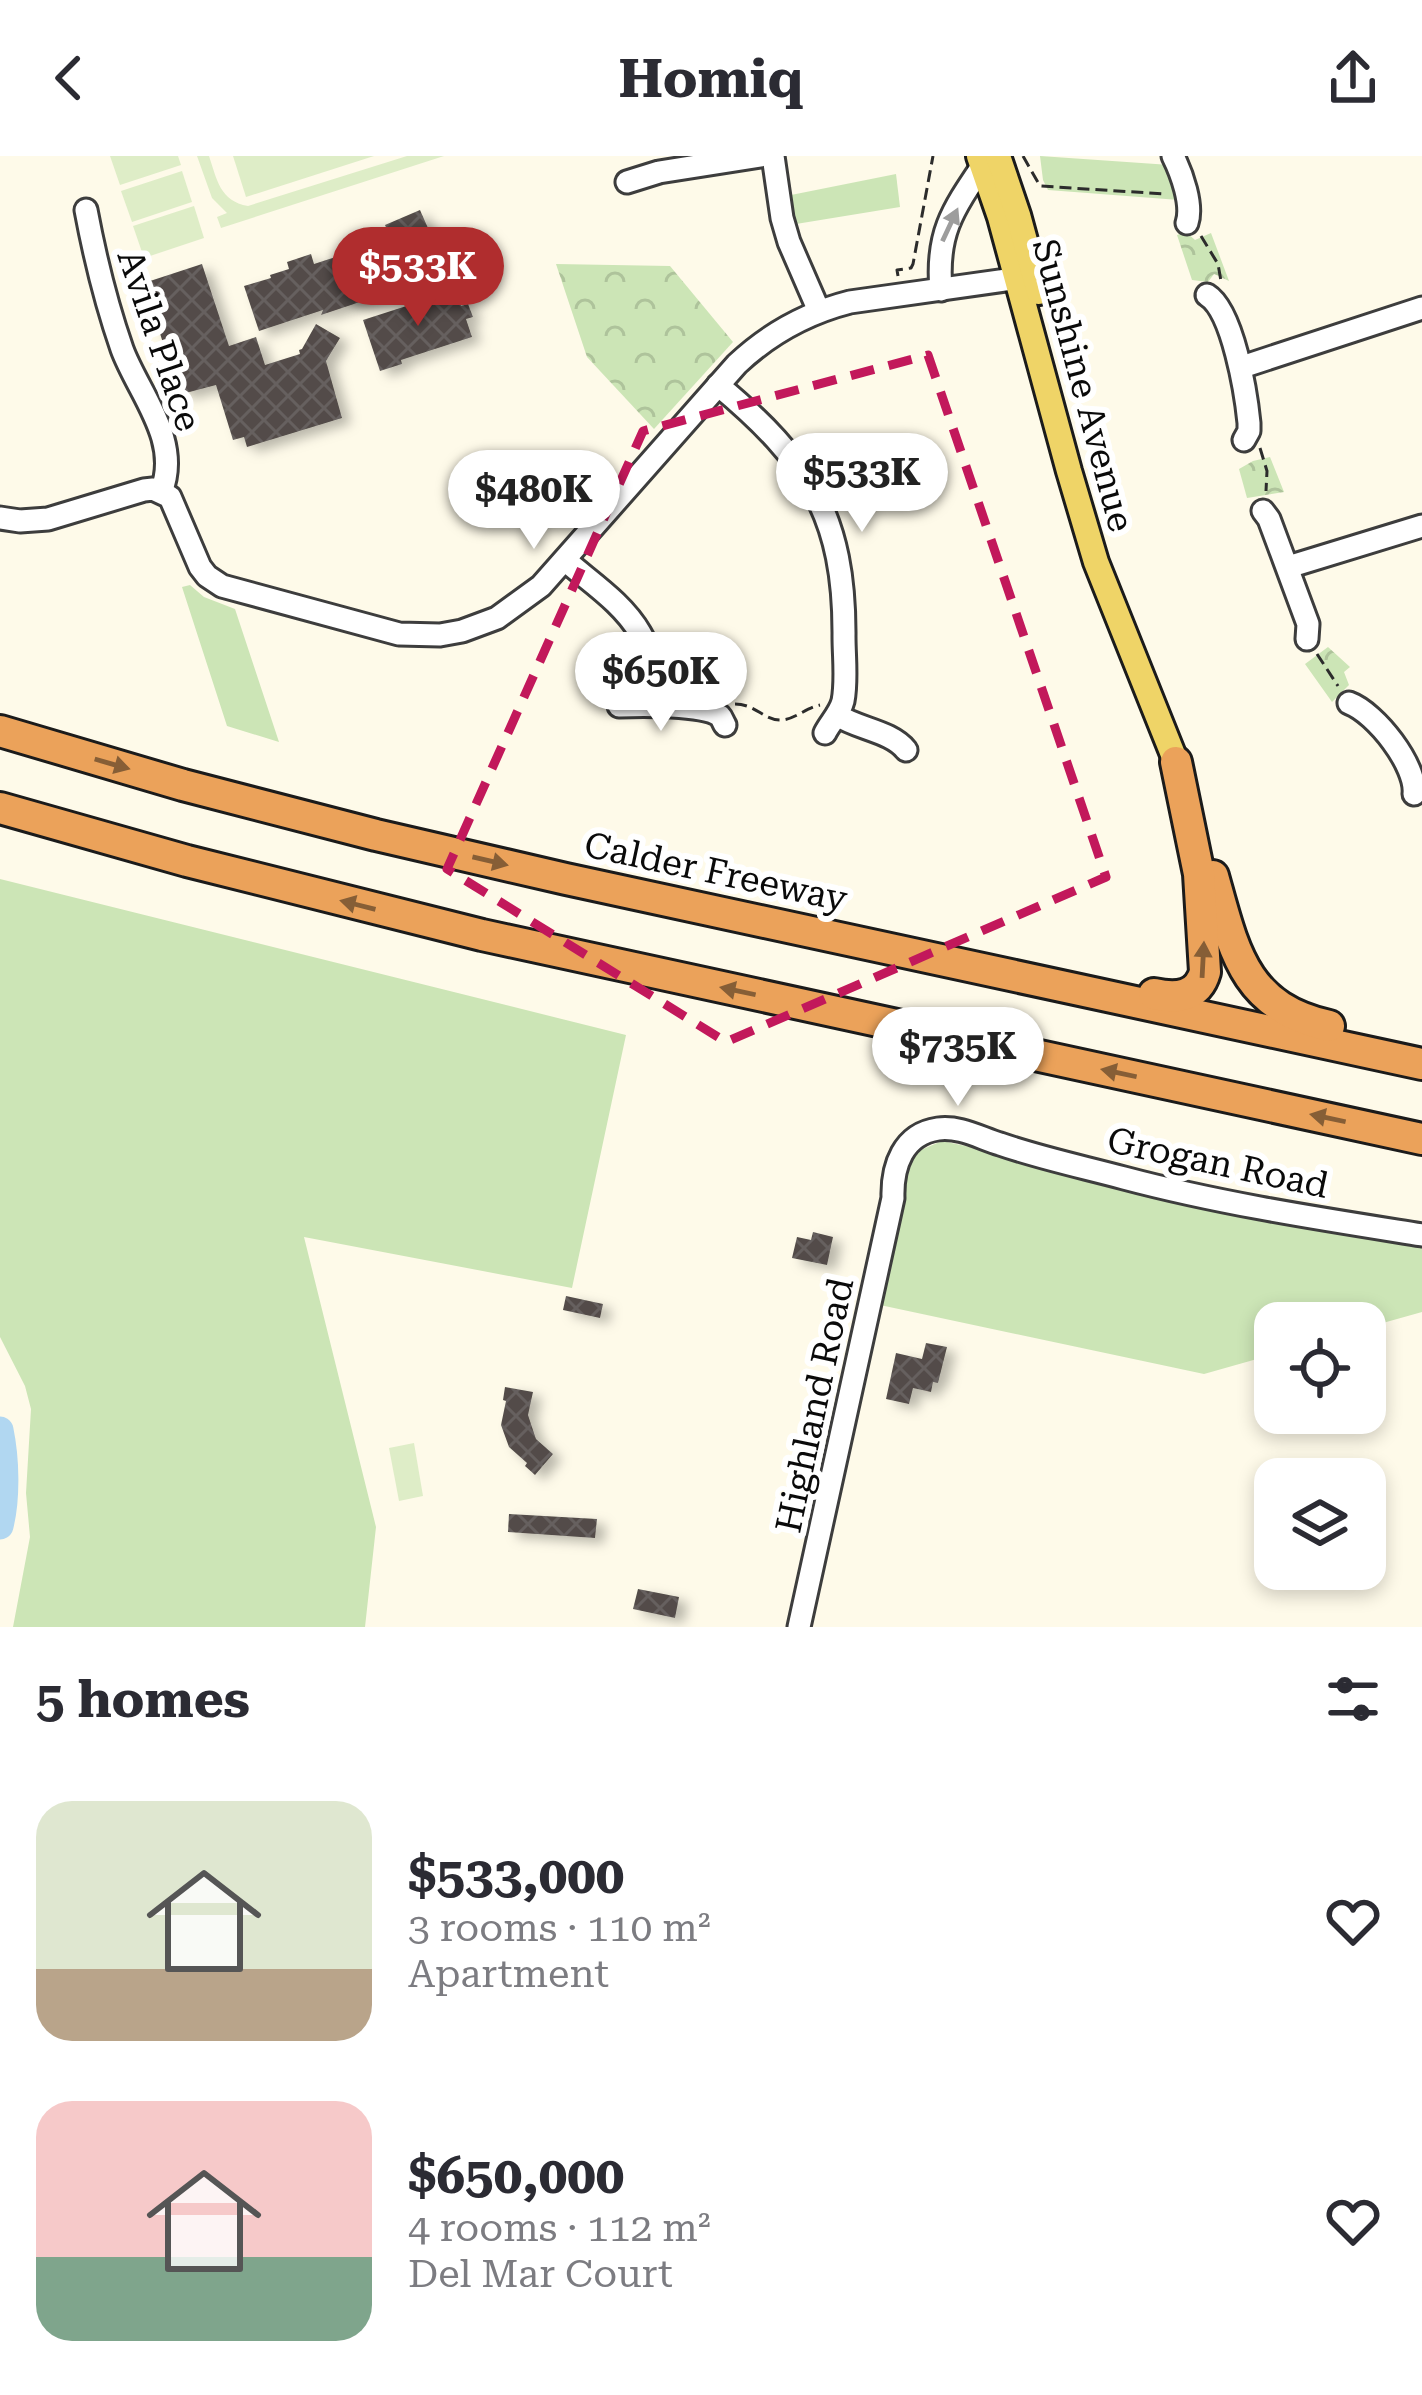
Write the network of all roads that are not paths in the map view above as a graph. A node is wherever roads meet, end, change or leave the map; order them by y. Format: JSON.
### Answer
{"nodes":[{"id":1,"x":761,"y":156,"type":"edge"},
{"id":2,"x":773,"y":156,"type":"edge"},
{"id":3,"x":1175,"y":157,"type":"edge"},
{"id":4,"x":987,"y":159,"type":"edge"},
{"id":5,"x":645,"y":165,"type":"edge"},
{"id":6,"x":627,"y":182,"type":"dead end"},
{"id":7,"x":86,"y":208,"type":"dead end"},
{"id":8,"x":1189,"y":220,"type":"road end"},
{"id":9,"x":1026,"y":278,"type":"junction"},
{"id":10,"x":940,"y":290,"type":"junction"},
{"id":11,"x":1210,"y":297,"type":"road end"},
{"id":12,"x":1422,"y":308,"type":"edge"},
{"id":13,"x":819,"y":310,"type":"junction"},
{"id":14,"x":1242,"y":368,"type":"junction"},
{"id":15,"x":718,"y":385,"type":"junction"},
{"id":16,"x":1246,"y":436,"type":"road end"},
{"id":17,"x":161,"y":491,"type":"junction"},
{"id":18,"x":1262,"y":511,"type":"road end"},
{"id":19,"x":0,"y":518,"type":"edge"},
{"id":20,"x":1422,"y":526,"type":"edge"},
{"id":21,"x":565,"y":560,"type":"junction"},
{"id":22,"x":1288,"y":567,"type":"junction"},
{"id":23,"x":1307,"y":639,"type":"road end"},
{"id":24,"x":1349,"y":703,"type":"road end"},
{"id":25,"x":665,"y":705,"type":"junction"},
{"id":26,"x":619,"y":706,"type":"dead end"},
{"id":27,"x":723,"y":721,"type":"road end"},
{"id":28,"x":0,"y":730,"type":"edge"},
{"id":29,"x":1422,"y":742,"type":"edge"},
{"id":30,"x":906,"y":750,"type":"dead end"},
{"id":31,"x":1400,"y":750,"type":"junction"},
{"id":32,"x":1176,"y":762,"type":"junction"},
{"id":33,"x":1414,"y":794,"type":"dead end"},
{"id":34,"x":0,"y":808,"type":"edge"},
{"id":35,"x":784,"y":925,"type":"junction"},
{"id":36,"x":1422,"y":1047,"type":"edge"},
{"id":37,"x":1422,"y":1064,"type":"edge"},
{"id":38,"x":921,"y":1139,"type":"joint"},
{"id":39,"x":1422,"y":1139,"type":"edge"},
{"id":40,"x":1422,"y":1235,"type":"edge"},
{"id":41,"x":799,"y":1627,"type":"edge"}],
"edges":[{"from":1,"to":5,"type":"street"},
{"from":2,"to":13,"type":"street"},
{"from":3,"to":8,"type":"street"},
{"from":4,"to":9,"type":"main road","name":"Sunshine Avenue"},
{"from":10,"to":4,"type":"street","one_way":true},
{"from":5,"to":6,"type":"street"},
{"from":7,"to":17,"type":"street","name":"Avila Place"},
{"from":9,"to":10,"type":"street"},
{"from":9,"to":32,"type":"main road","name":"Sunshine Avenue"},
{"from":10,"to":13,"type":"street"},
{"from":11,"to":14,"type":"street"},
{"from":12,"to":14,"type":"street"},
{"from":13,"to":15,"type":"street"},
{"from":14,"to":16,"type":"street"},
{"from":15,"to":21,"type":"street"},
{"from":15,"to":30,"type":"street"},
{"from":17,"to":19,"type":"street"},
{"from":17,"to":21,"type":"street"},
{"from":18,"to":22,"type":"street"},
{"from":20,"to":22,"type":"street"},
{"from":21,"to":25,"type":"street"},
{"from":22,"to":23,"type":"street"},
{"from":24,"to":31,"type":"street"},
{"from":25,"to":26,"type":"street"},
{"from":25,"to":27,"type":"street"},
{"from":28,"to":35,"type":"highway","name":"Calder Freeway","one_way":true},
{"from":29,"to":31,"type":"street"},
{"from":31,"to":33,"type":"street"},
{"from":35,"to":32,"type":"highway","one_way":true},
{"from":32,"to":36,"type":"highway"},
{"from":39,"to":34,"type":"highway","one_way":true},
{"from":35,"to":37,"type":"highway","name":"Calder Freeway"},
{"from":38,"to":40,"type":"street","name":"Grogan Road"},
{"from":38,"to":41,"type":"street","name":"Highland Road"}]}
